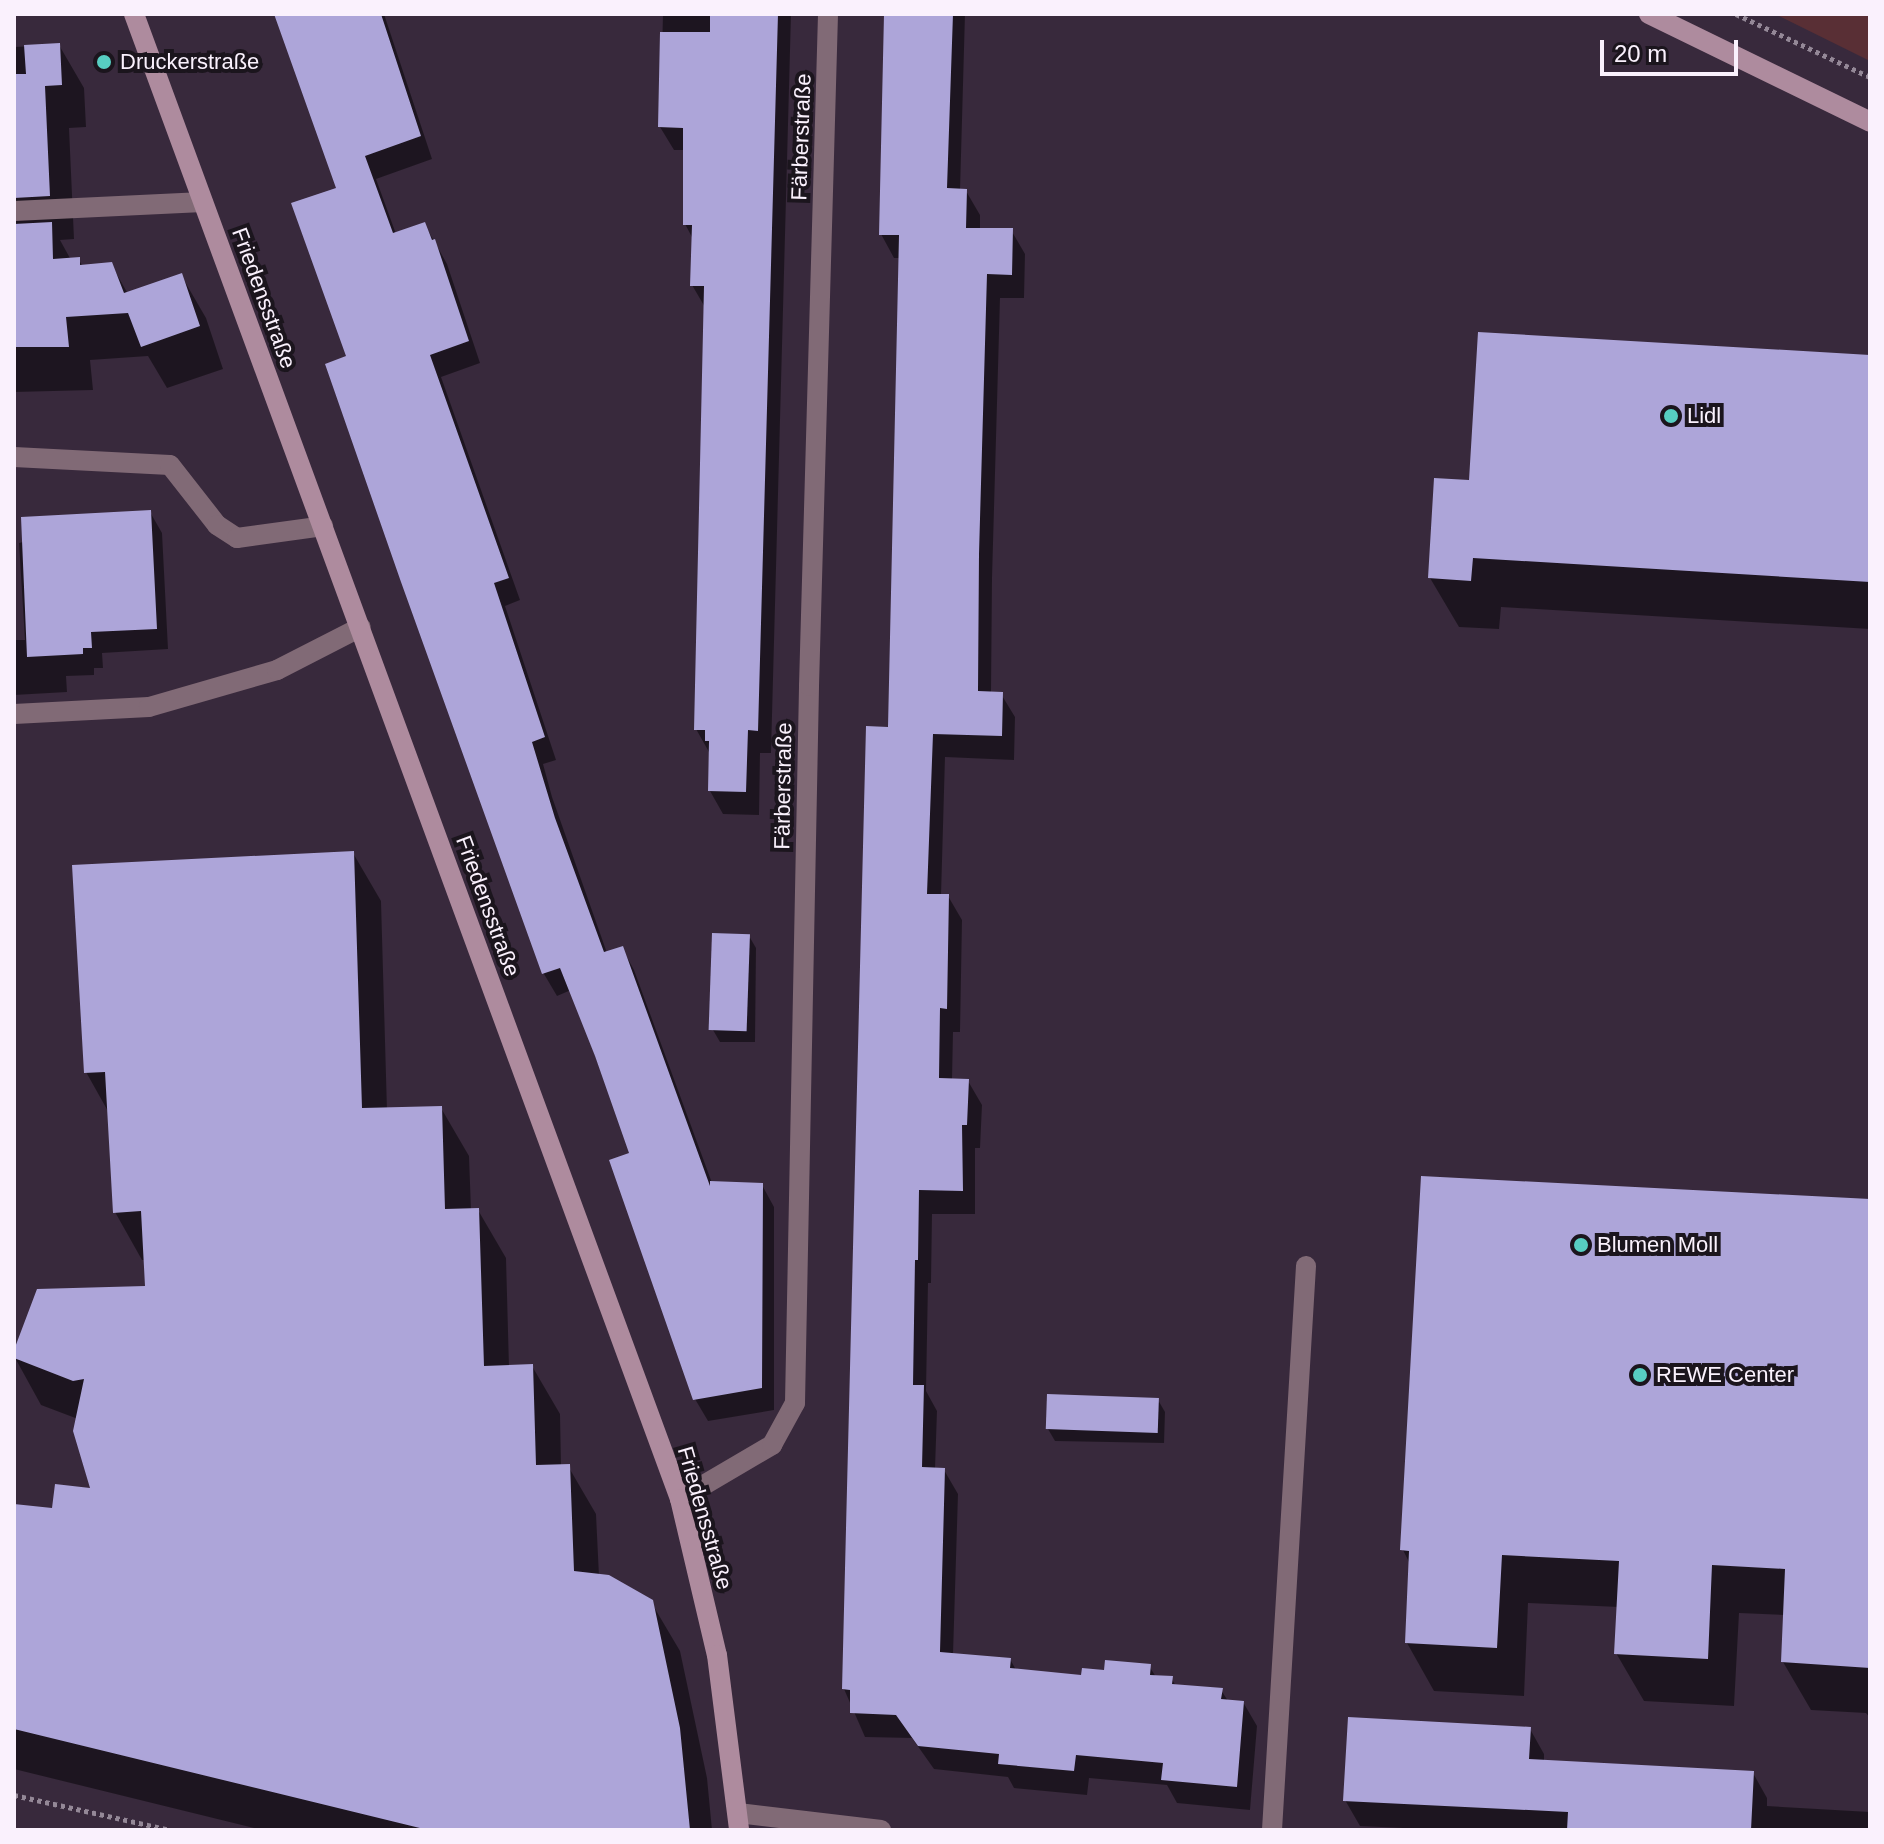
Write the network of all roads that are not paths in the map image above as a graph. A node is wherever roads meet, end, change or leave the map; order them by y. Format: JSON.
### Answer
{"nodes":[{"id":1,"x":134,"y":14,"type":"edge"},
{"id":2,"x":828,"y":14,"type":"edge"},
{"id":3,"x":1649,"y":14,"type":"edge"},
{"id":4,"x":1870,"y":122,"type":"edge"},
{"id":5,"x":203,"y":202,"type":"junction"},
{"id":6,"x":14,"y":211,"type":"edge"},
{"id":7,"x":14,"y":457,"type":"edge"},
{"id":8,"x":323,"y":526,"type":"junction"},
{"id":9,"x":361,"y":627,"type":"junction"},
{"id":10,"x":14,"y":714,"type":"edge"},
{"id":11,"x":1306,"y":1266,"type":"dead end"},
{"id":12,"x":680,"y":1499,"type":"junction"},
{"id":13,"x":738,"y":1822,"type":"edge"},
{"id":14,"x":881,"y":1830,"type":"edge"},
{"id":15,"x":1272,"y":1830,"type":"edge"}],
"edges":[{"from":1,"to":5,"type":"main road","name":"Friedensstraße"},
{"from":2,"to":12,"type":"street","name":"Färberstraße"},
{"from":3,"to":4,"type":"main road"},
{"from":5,"to":6,"type":"street"},
{"from":5,"to":8,"type":"main road","name":"Friedensstraße"},
{"from":7,"to":8,"type":"street"},
{"from":8,"to":9,"type":"main road","name":"Friedensstraße"},
{"from":9,"to":10,"type":"street"},
{"from":9,"to":12,"type":"main road","name":"Friedensstraße"},
{"from":11,"to":15,"type":"street"},
{"from":12,"to":13,"type":"main road","name":"Friedensstraße"},
{"from":13,"to":14,"type":"street"}]}
